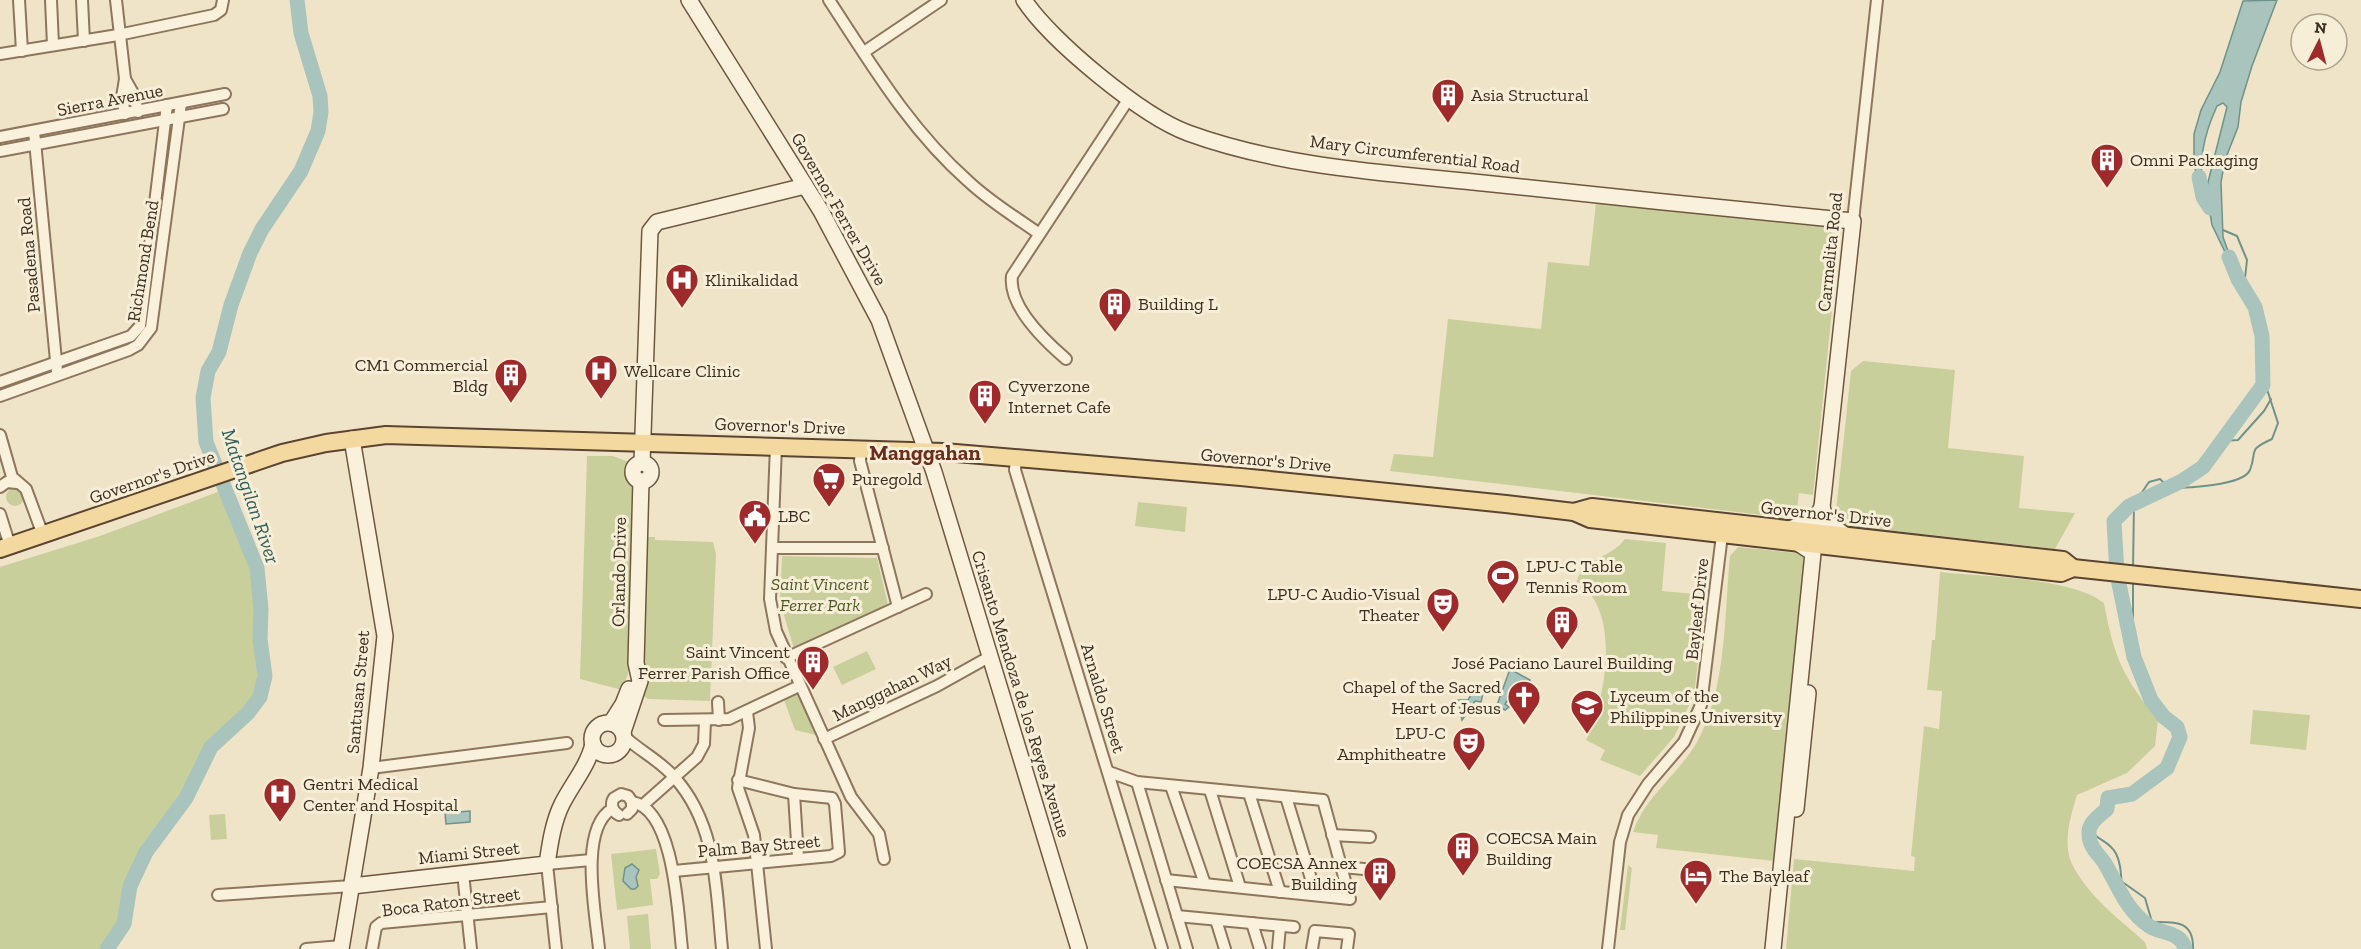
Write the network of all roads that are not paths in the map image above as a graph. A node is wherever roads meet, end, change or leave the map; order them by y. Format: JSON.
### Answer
{"nodes":[{"id":1,"x":19,"y":0,"type":"edge"},
{"id":2,"x":51,"y":0,"type":"edge"},
{"id":3,"x":82,"y":0,"type":"edge"},
{"id":4,"x":116,"y":0,"type":"edge"},
{"id":5,"x":223,"y":0,"type":"edge"},
{"id":6,"x":689,"y":0,"type":"edge"},
{"id":7,"x":829,"y":0,"type":"edge"},
{"id":8,"x":941,"y":0,"type":"edge"},
{"id":9,"x":1024,"y":0,"type":"edge"},
{"id":10,"x":1877,"y":0,"type":"edge"},
{"id":11,"x":118,"y":35,"type":"junction"},
{"id":12,"x":84,"y":40,"type":"junction"},
{"id":13,"x":53,"y":45,"type":"junction"},
{"id":14,"x":22,"y":51,"type":"junction"},
{"id":15,"x":864,"y":52,"type":"junction"},
{"id":16,"x":0,"y":54,"type":"edge"},
{"id":17,"x":125,"y":79,"type":"junction"},
{"id":18,"x":225,"y":93,"type":"dead end"},
{"id":19,"x":1128,"y":100,"type":"junction"},
{"id":20,"x":181,"y":103,"type":"junction"},
{"id":21,"x":167,"y":105,"type":"junction"},
{"id":22,"x":224,"y":109,"type":"dead end"},
{"id":23,"x":138,"y":112,"type":"junction"},
{"id":24,"x":125,"y":114,"type":"junction"},
{"id":25,"x":179,"y":118,"type":"junction"},
{"id":26,"x":166,"y":120,"type":"junction"},
{"id":27,"x":34,"y":130,"type":"junction"},
{"id":28,"x":0,"y":137,"type":"edge"},
{"id":29,"x":36,"y":144,"type":"junction"},
{"id":30,"x":0,"y":151,"type":"edge"},
{"id":31,"x":805,"y":186,"type":"junction"},
{"id":32,"x":1853,"y":221,"type":"junction"},
{"id":33,"x":1038,"y":233,"type":"junction"},
{"id":34,"x":1066,"y":358,"type":"dead end"},
{"id":35,"x":55,"y":364,"type":"junction"},
{"id":36,"x":59,"y":377,"type":"junction"},
{"id":37,"x":0,"y":382,"type":"edge"},
{"id":38,"x":0,"y":396,"type":"edge"},
{"id":39,"x":0,"y":435,"type":"edge"},
{"id":40,"x":352,"y":439,"type":"junction"},
{"id":41,"x":643,"y":441,"type":"junction"},
{"id":42,"x":776,"y":446,"type":"junction"},
{"id":43,"x":861,"y":449,"type":"junction"},
{"id":44,"x":927,"y":451,"type":"junction"},
{"id":45,"x":1016,"y":457,"type":"junction"},
{"id":46,"x":0,"y":477,"type":"edge"},
{"id":47,"x":0,"y":482,"type":"edge"},
{"id":48,"x":17,"y":483,"type":"junction"},
{"id":49,"x":0,"y":487,"type":"edge"},
{"id":50,"x":1822,"y":507,"type":"junction"},
{"id":51,"x":1574,"y":512,"type":"junction"},
{"id":52,"x":0,"y":514,"type":"edge"},
{"id":53,"x":1786,"y":529,"type":"junction"},
{"id":54,"x":43,"y":535,"type":"junction"},
{"id":55,"x":1722,"y":535,"type":"junction"},
{"id":56,"x":1842,"y":542,"type":"junction"},
{"id":57,"x":1799,"y":544,"type":"junction"},
{"id":58,"x":5,"y":548,"type":"edge"},
{"id":59,"x":772,"y":548,"type":"junction"},
{"id":60,"x":883,"y":548,"type":"junction"},
{"id":61,"x":926,"y":594,"type":"dead end"},
{"id":62,"x":2361,"y":599,"type":"edge"},
{"id":63,"x":898,"y":607,"type":"junction"},
{"id":64,"x":989,"y":657,"type":"junction"},
{"id":65,"x":786,"y":658,"type":"junction"},
{"id":66,"x":795,"y":688,"type":"dead end"},
{"id":67,"x":718,"y":702,"type":"dead end"},
{"id":68,"x":747,"y":712,"type":"junction"},
{"id":69,"x":664,"y":720,"type":"dead end"},
{"id":70,"x":719,"y":720,"type":"junction"},
{"id":71,"x":705,"y":721,"type":"junction"},
{"id":72,"x":620,"y":735,"type":"junction"},
{"id":73,"x":825,"y":740,"type":"junction"},
{"id":74,"x":567,"y":743,"type":"dead end"},
{"id":75,"x":597,"y":749,"type":"junction"},
{"id":76,"x":371,"y":768,"type":"junction"},
{"id":77,"x":1109,"y":772,"type":"junction"},
{"id":78,"x":675,"y":777,"type":"junction"},
{"id":79,"x":738,"y":780,"type":"junction"},
{"id":80,"x":1137,"y":782,"type":"junction"},
{"id":81,"x":1171,"y":786,"type":"junction"},
{"id":82,"x":1210,"y":790,"type":"junction"},
{"id":83,"x":1249,"y":793,"type":"junction"},
{"id":84,"x":794,"y":794,"type":"junction"},
{"id":85,"x":1286,"y":797,"type":"junction"},
{"id":86,"x":638,"y":803,"type":"junction"},
{"id":87,"x":620,"y":812,"type":"junction"},
{"id":88,"x":1332,"y":835,"type":"junction"},
{"id":89,"x":1370,"y":837,"type":"dead end"},
{"id":90,"x":798,"y":858,"type":"junction"},
{"id":91,"x":884,"y":859,"type":"dead end"},
{"id":92,"x":591,"y":860,"type":"junction"},
{"id":93,"x":756,"y":861,"type":"junction"},
{"id":94,"x":547,"y":864,"type":"junction"},
{"id":95,"x":714,"y":866,"type":"junction"},
{"id":96,"x":1342,"y":867,"type":"junction"},
{"id":97,"x":1364,"y":869,"type":"dead end"},
{"id":98,"x":674,"y":871,"type":"junction"},
{"id":99,"x":464,"y":873,"type":"junction"},
{"id":100,"x":1166,"y":880,"type":"junction"},
{"id":101,"x":1205,"y":884,"type":"junction"},
{"id":102,"x":352,"y":886,"type":"junction"},
{"id":103,"x":1240,"y":887,"type":"junction"},
{"id":104,"x":1280,"y":892,"type":"junction"},
{"id":105,"x":218,"y":895,"type":"dead end"},
{"id":106,"x":1316,"y":895,"type":"junction"},
{"id":107,"x":552,"y":907,"type":"junction"},
{"id":108,"x":467,"y":915,"type":"junction"},
{"id":109,"x":1177,"y":916,"type":"junction"},
{"id":110,"x":1216,"y":920,"type":"junction"},
{"id":111,"x":1252,"y":923,"type":"junction"},
{"id":112,"x":1280,"y":926,"type":"junction"},
{"id":113,"x":1294,"y":927,"type":"dead end"},
{"id":114,"x":341,"y":947,"type":"edge"},
{"id":115,"x":306,"y":949,"type":"edge"},
{"id":116,"x":372,"y":949,"type":"edge"},
{"id":117,"x":471,"y":949,"type":"edge"},
{"id":118,"x":556,"y":949,"type":"edge"},
{"id":119,"x":599,"y":949,"type":"edge"},
{"id":120,"x":682,"y":949,"type":"edge"},
{"id":121,"x":722,"y":949,"type":"edge"},
{"id":122,"x":765,"y":949,"type":"edge"},
{"id":123,"x":1079,"y":949,"type":"edge"},
{"id":124,"x":1162,"y":949,"type":"edge"},
{"id":125,"x":1187,"y":949,"type":"edge"},
{"id":126,"x":1225,"y":949,"type":"edge"},
{"id":127,"x":1260,"y":949,"type":"edge"},
{"id":128,"x":1278,"y":949,"type":"edge"},
{"id":129,"x":1312,"y":949,"type":"edge"},
{"id":130,"x":1347,"y":949,"type":"edge"},
{"id":131,"x":1608,"y":949,"type":"edge"},
{"id":132,"x":1773,"y":949,"type":"edge"},
{"id":133,"x":1780,"y":949,"type":"edge"}],
"edges":[{"from":1,"to":14,"type":"street"},
{"from":2,"to":13,"type":"street"},
{"from":3,"to":12,"type":"street"},
{"from":4,"to":11,"type":"street"},
{"from":5,"to":11,"type":"street"},
{"from":6,"to":31,"type":"street","name":"Governor Ferrer Drive"},
{"from":7,"to":15,"type":"street"},
{"from":8,"to":15,"type":"street"},
{"from":9,"to":19,"type":"street","name":"Mary Circumferential Road"},
{"from":10,"to":32,"type":"street","name":"Carmelita Road"},
{"from":11,"to":12,"type":"street"},
{"from":11,"to":17,"type":"street"},
{"from":12,"to":13,"type":"street"},
{"from":13,"to":14,"type":"street"},
{"from":14,"to":16,"type":"street"},
{"from":15,"to":33,"type":"street"},
{"from":17,"to":23,"type":"street"},
{"from":17,"to":24,"type":"street"},
{"from":18,"to":20,"type":"street","name":"Sierra Avenue"},
{"from":19,"to":32,"type":"street","name":"Mary Circumferential Road"},
{"from":19,"to":33,"type":"street"},
{"from":20,"to":21,"type":"street","name":"Sierra Avenue"},
{"from":20,"to":25,"type":"street","name":"Richmond Bend"},
{"from":21,"to":23,"type":"street","name":"Sierra Avenue"},
{"from":21,"to":26,"type":"street","name":"Richmond Bend"},
{"from":22,"to":25,"type":"street","name":"Sierra Avenue"},
{"from":23,"to":24,"type":"street","name":"Sierra Avenue"},
{"from":24,"to":27,"type":"street","name":"Sierra Avenue"},
{"from":25,"to":26,"type":"street","name":"Sierra Avenue"},
{"from":25,"to":36,"type":"street","name":"Richmond Bend"},
{"from":26,"to":29,"type":"street","name":"Sierra Avenue"},
{"from":26,"to":35,"type":"street","name":"Richmond Bend"},
{"from":27,"to":28,"type":"street","name":"Sierra Avenue"},
{"from":27,"to":29,"type":"street","name":"Pasadena Road"},
{"from":29,"to":30,"type":"street","name":"Sierra Avenue"},
{"from":29,"to":35,"type":"street","name":"Pasadena Road"},
{"from":31,"to":41,"type":"street"},
{"from":31,"to":44,"type":"street","name":"Governor Ferrer Drive"},
{"from":32,"to":50,"type":"street","name":"Carmelita Road"},
{"from":33,"to":34,"type":"street"},
{"from":35,"to":36,"type":"street","name":"Pasadena Road"},
{"from":35,"to":37,"type":"street","name":"Richmond Bend"},
{"from":36,"to":38,"type":"street","name":"Richmond Bend"},
{"from":39,"to":48,"type":"street"},
{"from":40,"to":41,"type":"main road","name":"Governor's Drive"},
{"from":40,"to":54,"type":"main road","name":"Governor's Drive"},
{"from":40,"to":76,"type":"street","name":"Santusan Street"},
{"from":41,"to":42,"type":"main road","name":"Governor's Drive"},
{"from":41,"to":72,"type":"street","name":"Orlando Drive"},
{"from":42,"to":43,"type":"main road","name":"Governor's Drive"},
{"from":42,"to":59,"type":"street","name":"Manggahan Way"},
{"from":43,"to":44,"type":"main road","name":"Governor's Drive"},
{"from":43,"to":60,"type":"street"},
{"from":44,"to":45,"type":"main road","name":"Governor's Drive"},
{"from":44,"to":64,"type":"street","name":"Crisanto Mendoza de los Reyes Avenue"},
{"from":45,"to":51,"type":"main road","name":"Governor's Drive"},
{"from":45,"to":77,"type":"street","name":"Arnaldo Street"},
{"from":46,"to":47,"type":"street"},
{"from":48,"to":49,"type":"street"},
{"from":48,"to":54,"type":"street"},
{"from":50,"to":53,"type":"street"},
{"from":50,"to":56,"type":"street"},
{"from":51,"to":53,"type":"main road","name":"Governor's Drive"},
{"from":51,"to":55,"type":"main road","name":"Governor's Drive"},
{"from":52,"to":58,"type":"street"},
{"from":53,"to":56,"type":"main road","name":"Governor's Drive"},
{"from":54,"to":58,"type":"main road","name":"Governor's Drive"},
{"from":55,"to":57,"type":"main road","name":"Governor's Drive"},
{"from":55,"to":131,"type":"street","name":"Bayleaf Drive"},
{"from":56,"to":57,"type":"main road","name":"Governor's Drive"},
{"from":56,"to":62,"type":"main road","name":"Governor's Drive"},
{"from":56,"to":133,"type":"street"},
{"from":57,"to":132,"type":"street"},
{"from":59,"to":60,"type":"street"},
{"from":59,"to":65,"type":"street","name":"Manggahan Way"},
{"from":60,"to":63,"type":"street"},
{"from":61,"to":63,"type":"street"},
{"from":63,"to":65,"type":"street"},
{"from":64,"to":73,"type":"street","name":"Manggahan Way"},
{"from":64,"to":123,"type":"street","name":"Crisanto Mendoza de los Reyes Avenue"},
{"from":65,"to":73,"type":"street","name":"Manggahan Way"},
{"from":66,"to":68,"type":"street"},
{"from":67,"to":70,"type":"street"},
{"from":68,"to":70,"type":"street"},
{"from":68,"to":79,"type":"street"},
{"from":69,"to":71,"type":"street"},
{"from":70,"to":71,"type":"street"},
{"from":71,"to":78,"type":"street"},
{"from":72,"to":75,"type":"street"},
{"from":72,"to":75,"type":"street"},
{"from":72,"to":78,"type":"street"},
{"from":73,"to":91,"type":"street"},
{"from":74,"to":76,"type":"street"},
{"from":75,"to":94,"type":"street"},
{"from":76,"to":102,"type":"street","name":"Santusan Street"},
{"from":77,"to":80,"type":"street"},
{"from":77,"to":124,"type":"street","name":"Arnaldo Street"},
{"from":78,"to":86,"type":"street"},
{"from":78,"to":95,"type":"street"},
{"from":79,"to":84,"type":"street","name":"Palm Bay Street"},
{"from":79,"to":93,"type":"street"},
{"from":80,"to":81,"type":"street"},
{"from":80,"to":100,"type":"street"},
{"from":81,"to":82,"type":"street"},
{"from":81,"to":101,"type":"street"},
{"from":82,"to":83,"type":"street"},
{"from":82,"to":103,"type":"street"},
{"from":83,"to":85,"type":"street"},
{"from":83,"to":104,"type":"street"},
{"from":84,"to":90,"type":"street"},
{"from":84,"to":90,"type":"street","name":"Palm Bay Street"},
{"from":85,"to":88,"type":"street"},
{"from":85,"to":106,"type":"street"},
{"from":86,"to":87,"type":"street"},
{"from":86,"to":87,"type":"street"},
{"from":86,"to":98,"type":"street"},
{"from":87,"to":92,"type":"street"},
{"from":88,"to":89,"type":"street"},
{"from":88,"to":96,"type":"street"},
{"from":90,"to":93,"type":"street","name":"Palm Bay Street"},
{"from":92,"to":94,"type":"street","name":"Miami Street"},
{"from":92,"to":119,"type":"street"},
{"from":93,"to":95,"type":"street","name":"Palm Bay Street"},
{"from":93,"to":122,"type":"street"},
{"from":94,"to":99,"type":"street","name":"Miami Street"},
{"from":94,"to":107,"type":"street"},
{"from":95,"to":98,"type":"street","name":"Palm Bay Street"},
{"from":95,"to":121,"type":"street"},
{"from":96,"to":97,"type":"street"},
{"from":96,"to":106,"type":"street"},
{"from":98,"to":120,"type":"street"},
{"from":99,"to":102,"type":"street","name":"Miami Street"},
{"from":99,"to":108,"type":"street"},
{"from":100,"to":101,"type":"street"},
{"from":100,"to":109,"type":"street"},
{"from":101,"to":103,"type":"street"},
{"from":102,"to":105,"type":"street"},
{"from":102,"to":114,"type":"street","name":"Santusan Street"},
{"from":103,"to":104,"type":"street"},
{"from":104,"to":106,"type":"street"},
{"from":107,"to":108,"type":"street","name":"Boca Raton Street"},
{"from":107,"to":118,"type":"street"},
{"from":108,"to":116,"type":"street","name":"Boca Raton Street"},
{"from":108,"to":117,"type":"street"},
{"from":109,"to":110,"type":"street"},
{"from":109,"to":125,"type":"street"},
{"from":110,"to":111,"type":"street"},
{"from":110,"to":126,"type":"street"},
{"from":111,"to":112,"type":"street"},
{"from":111,"to":127,"type":"street"},
{"from":112,"to":113,"type":"street"},
{"from":112,"to":128,"type":"street"},
{"from":114,"to":115,"type":"street"},
{"from":129,"to":130,"type":"street"}]}
